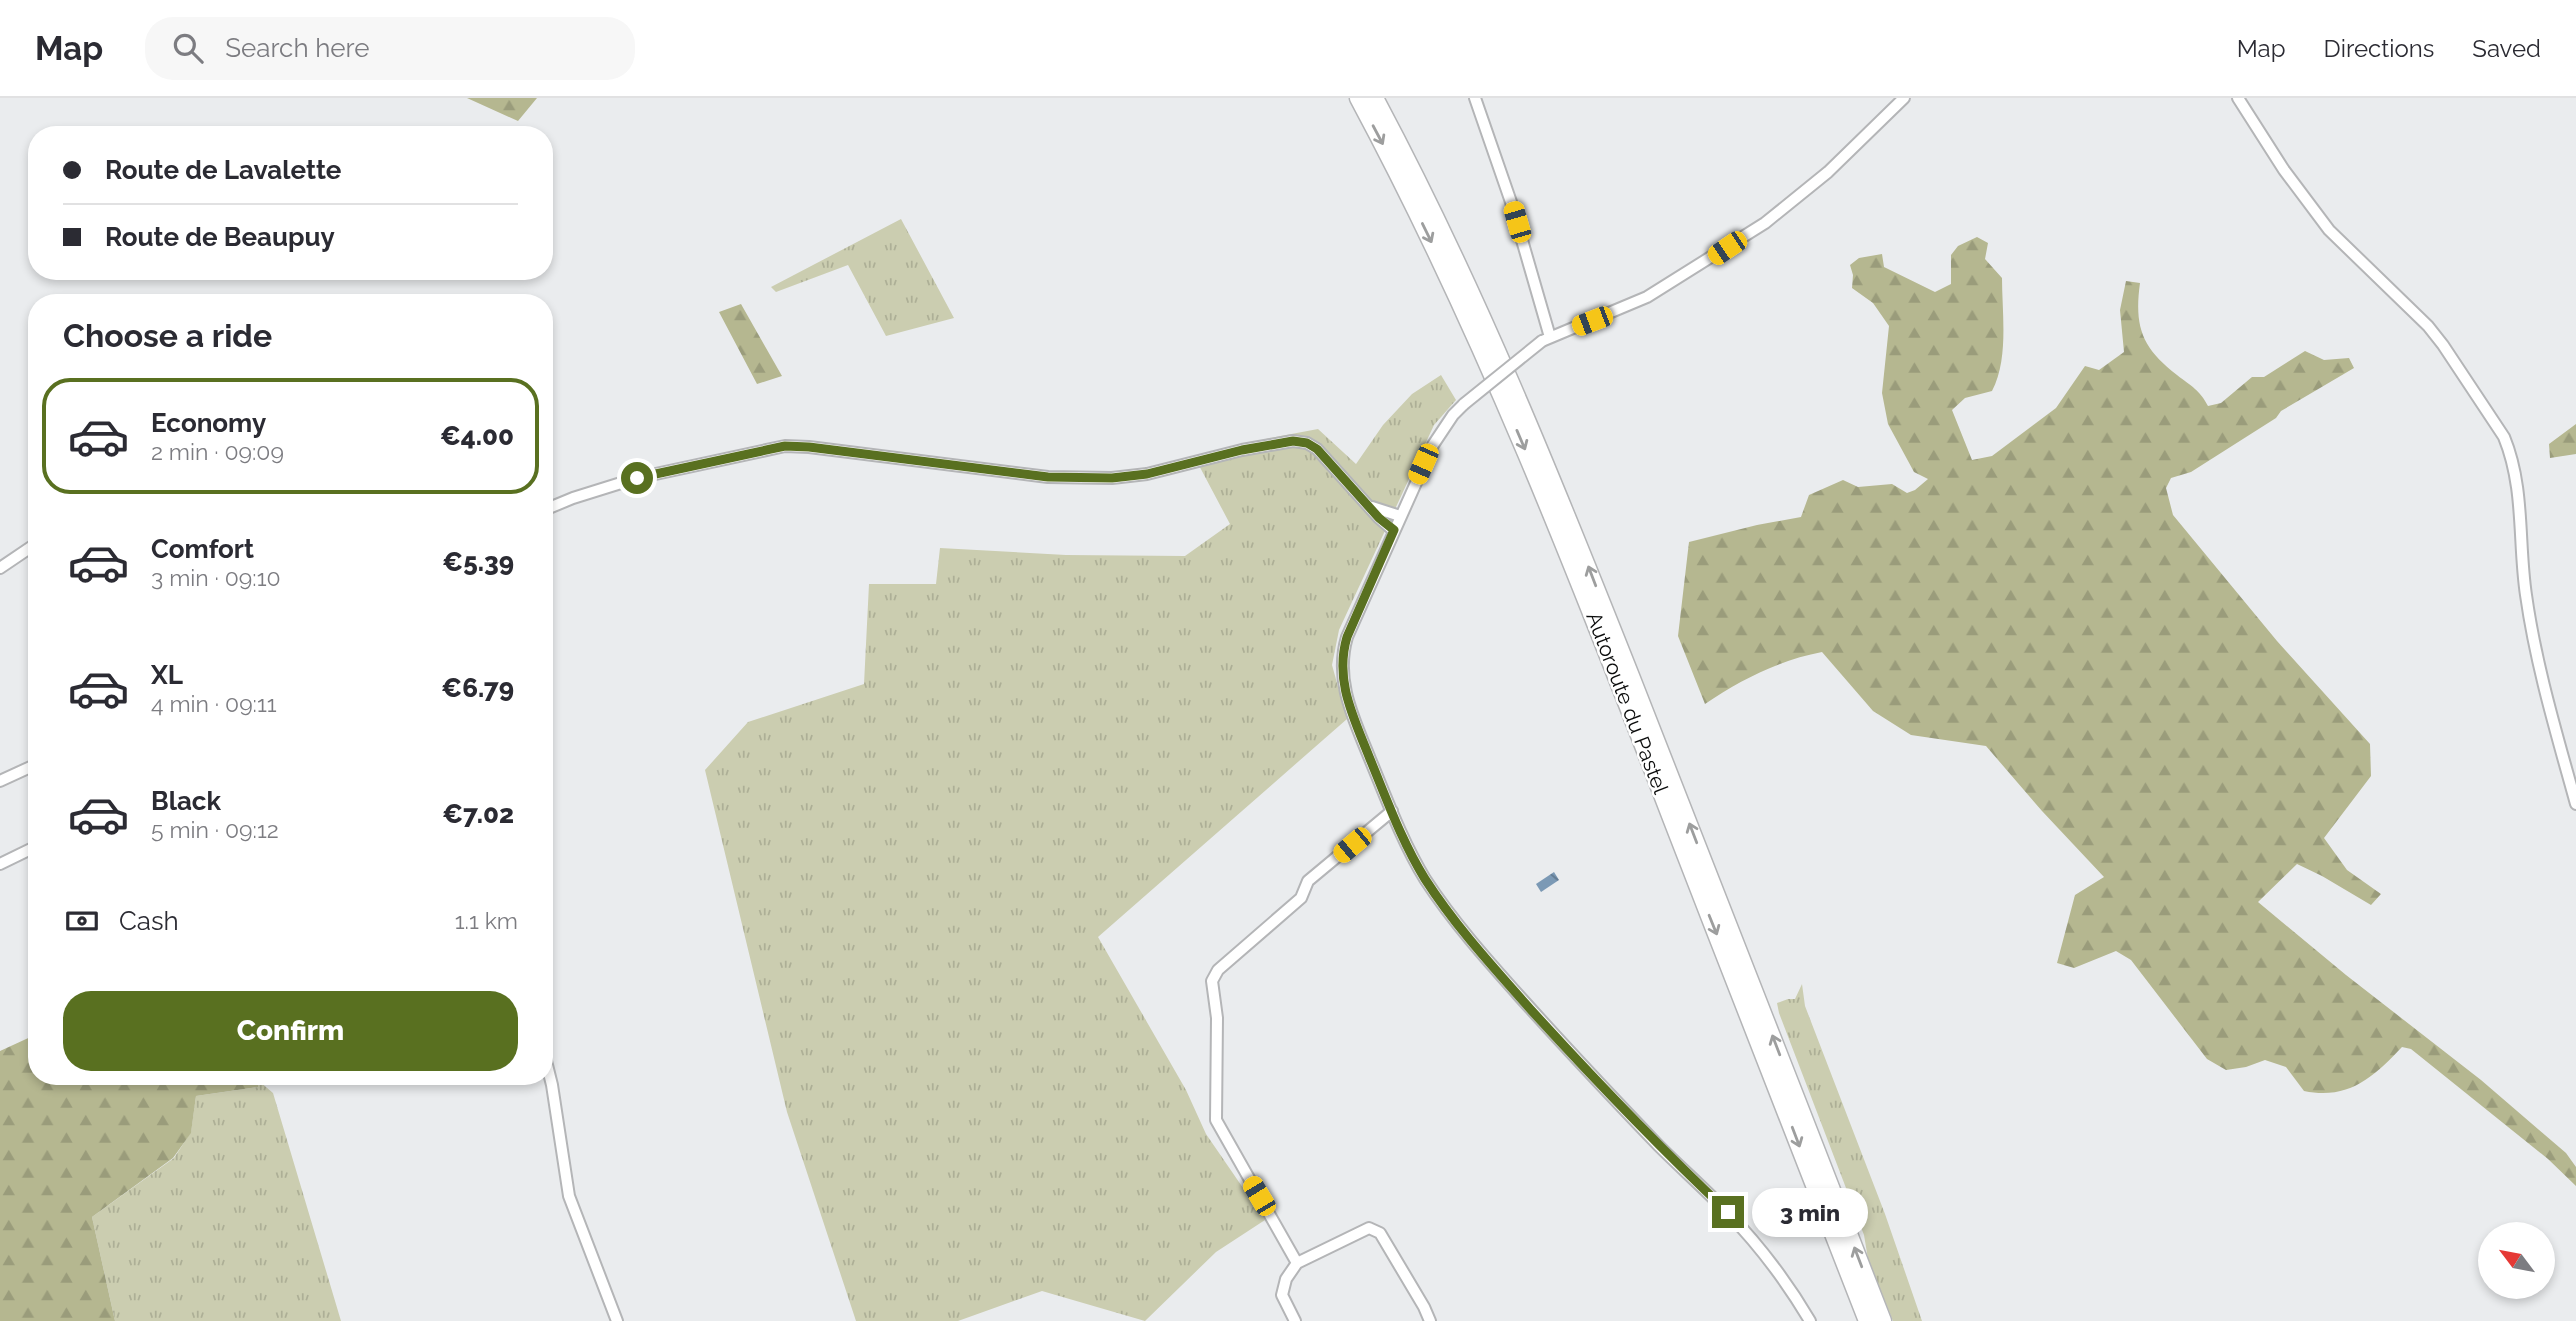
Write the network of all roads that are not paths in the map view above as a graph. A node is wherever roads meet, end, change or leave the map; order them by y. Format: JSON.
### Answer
{"nodes":[{"id":1,"x":1358,"y":98,"type":"edge"},
{"id":2,"x":1375,"y":98,"type":"edge"},
{"id":3,"x":1475,"y":98,"type":"edge"},
{"id":4,"x":1904,"y":98,"type":"edge"},
{"id":5,"x":2238,"y":98,"type":"edge"},
{"id":6,"x":1546,"y":339,"type":"junction"},
{"id":7,"x":553,"y":506,"type":"edge"},
{"id":8,"x":1369,"y":506,"type":"junction"},
{"id":9,"x":1400,"y":516,"type":"junction"},
{"id":10,"x":1394,"y":530,"type":"junction"},
{"id":11,"x":28,"y":548,"type":"edge"},
{"id":12,"x":0,"y":568,"type":"edge"},
{"id":13,"x":28,"y":768,"type":"edge"},
{"id":14,"x":0,"y":781,"type":"edge"},
{"id":15,"x":2576,"y":804,"type":"edge"},
{"id":16,"x":1392,"y":811,"type":"junction"},
{"id":17,"x":28,"y":850,"type":"edge"},
{"id":18,"x":0,"y":864,"type":"edge"},
{"id":19,"x":552,"y":1085,"type":"edge"},
{"id":20,"x":1297,"y":1263,"type":"junction"},
{"id":21,"x":617,"y":1321,"type":"edge"},
{"id":22,"x":1295,"y":1321,"type":"edge"},
{"id":23,"x":1430,"y":1321,"type":"edge"},
{"id":24,"x":1810,"y":1321,"type":"edge"},
{"id":25,"x":1867,"y":1321,"type":"edge"},
{"id":26,"x":1883,"y":1321,"type":"edge"}],
"edges":[{"from":1,"to":25,"type":"highway","name":"Autoroute du Pastel","one_way":true},
{"from":26,"to":2,"type":"highway","name":"Autoroute du Pastel","one_way":true},
{"from":3,"to":6,"type":"street"},
{"from":4,"to":6,"type":"street"},
{"from":5,"to":15,"type":"street"},
{"from":6,"to":9,"type":"street","bridge":true},
{"from":7,"to":8,"type":"street"},
{"from":8,"to":9,"type":"street"},
{"from":8,"to":10,"type":"street"},
{"from":9,"to":10,"type":"street"},
{"from":10,"to":16,"type":"street"},
{"from":11,"to":12,"type":"street"},
{"from":13,"to":14,"type":"street"},
{"from":16,"to":20,"type":"street"},
{"from":16,"to":24,"type":"street"},
{"from":17,"to":18,"type":"street"},
{"from":19,"to":21,"type":"street"},
{"from":20,"to":22,"type":"street"},
{"from":20,"to":23,"type":"street"}]}
